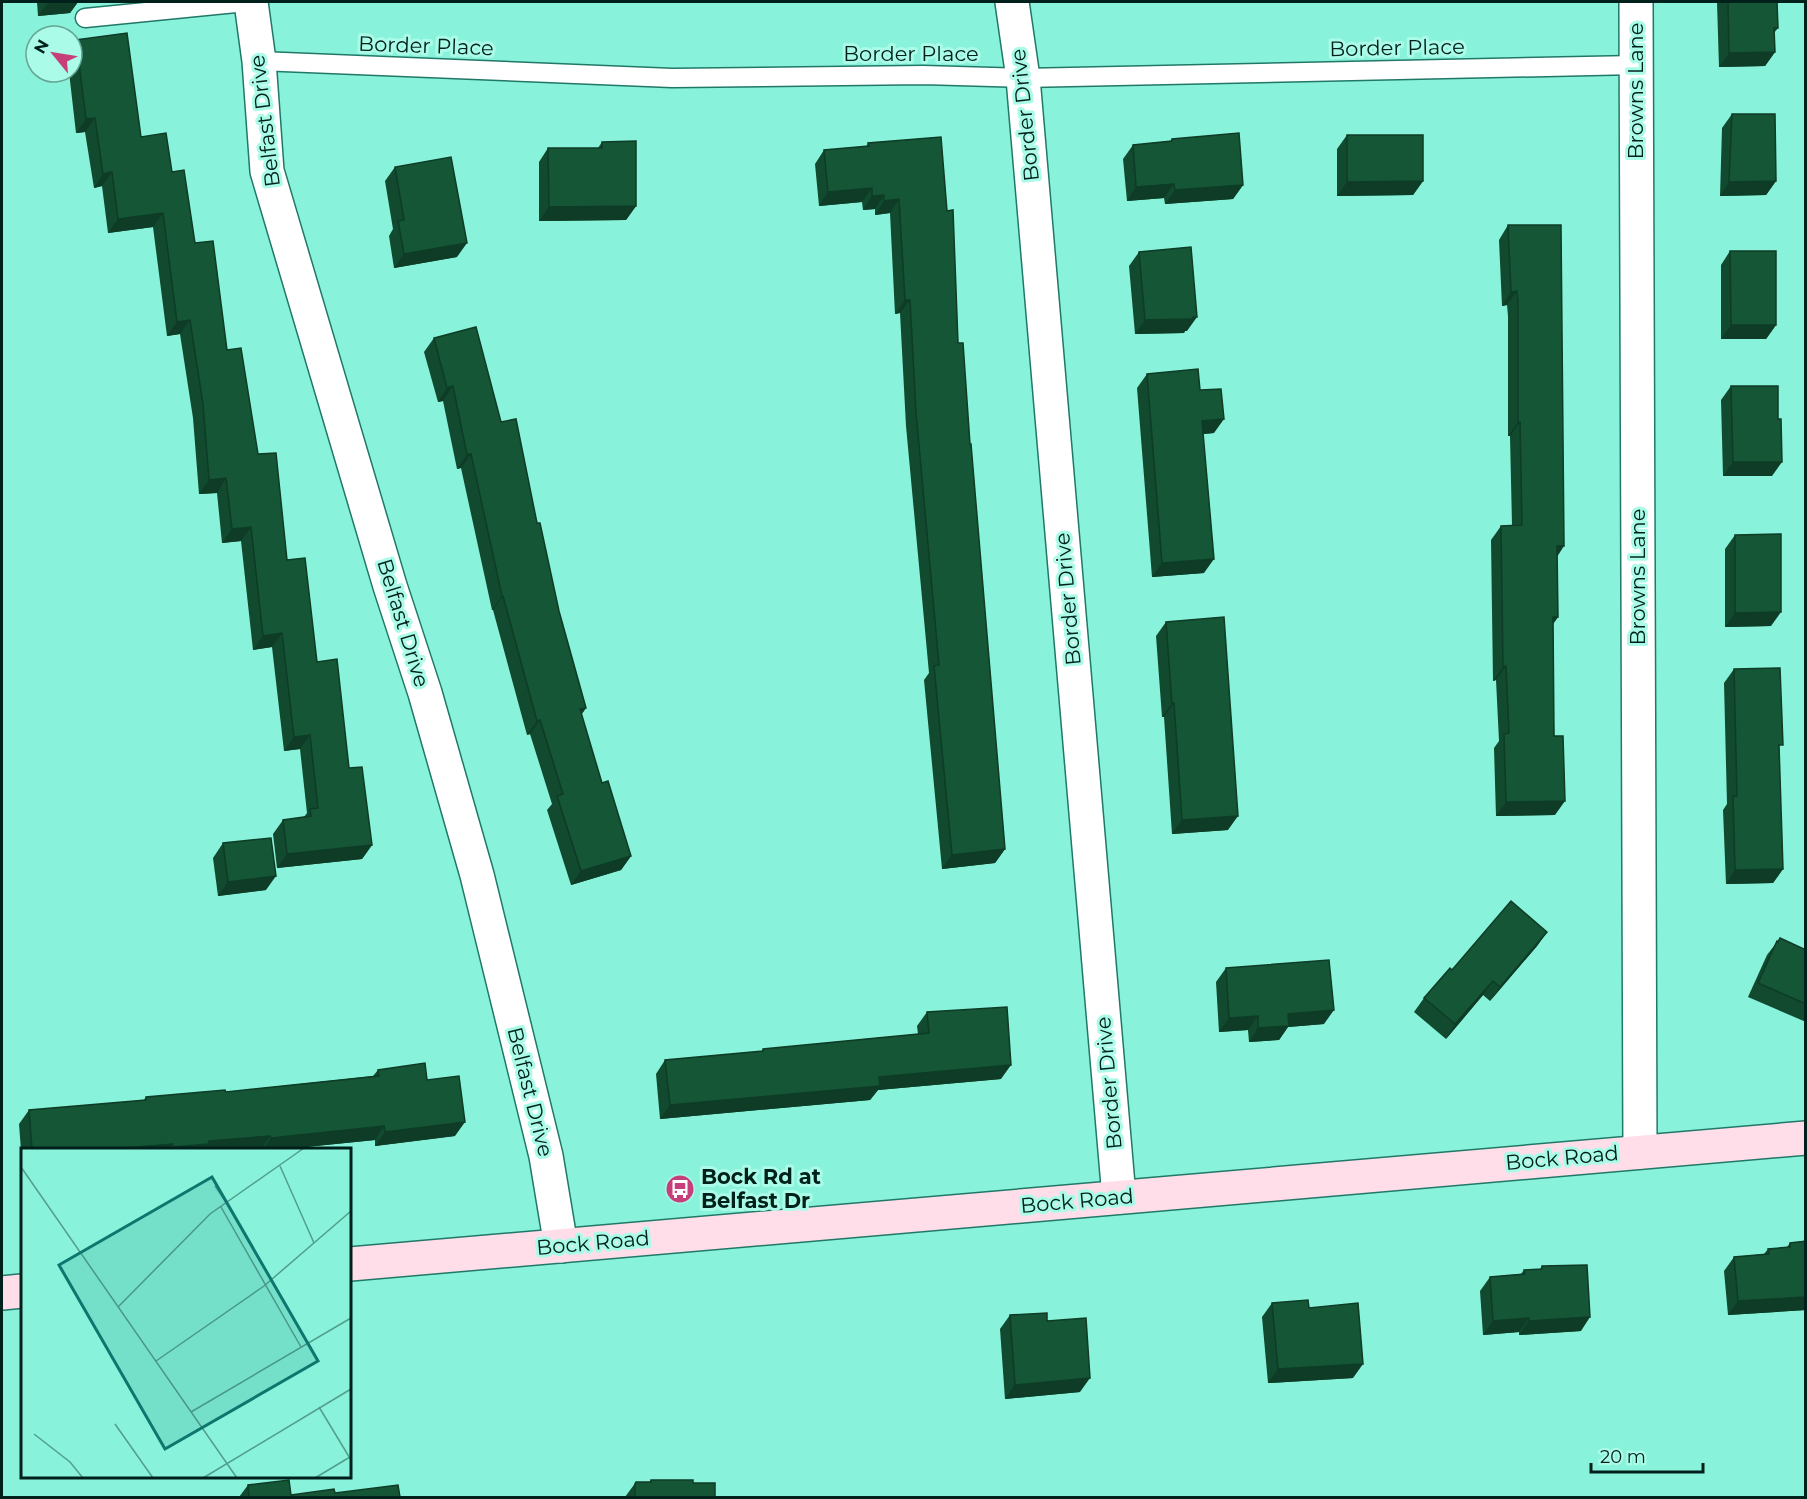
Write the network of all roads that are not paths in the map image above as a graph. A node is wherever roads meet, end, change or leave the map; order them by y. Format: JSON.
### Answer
{"nodes":[{"id":1,"x":246,"y":2,"type":"edge"},
{"id":2,"x":251,"y":2,"type":"edge"},
{"id":3,"x":1012,"y":2,"type":"edge"},
{"id":4,"x":1636,"y":2,"type":"edge"},
{"id":5,"x":85,"y":18,"type":"dead end"},
{"id":6,"x":258,"y":62,"type":"junction"},
{"id":7,"x":1636,"y":65,"type":"junction"},
{"id":8,"x":1023,"y":78,"type":"junction"},
{"id":9,"x":1806,"y":1138,"type":"edge"},
{"id":10,"x":1640,"y":1152,"type":"junction"},
{"id":11,"x":1119,"y":1197,"type":"junction"},
{"id":12,"x":561,"y":1246,"type":"junction"},
{"id":13,"x":351,"y":1264,"type":"edge"},
{"id":14,"x":21,"y":1291,"type":"edge"},
{"id":15,"x":2,"y":1293,"type":"edge"}],
"edges":[{"from":1,"to":5,"type":"lane"},
{"from":2,"to":6,"type":"street","name":"Belfast Drive"},
{"from":3,"to":8,"type":"street","name":"Border Drive"},
{"from":4,"to":7,"type":"street","name":"Browns Lane"},
{"from":6,"to":8,"type":"lane","name":"Border Place"},
{"from":6,"to":12,"type":"street","name":"Belfast Drive"},
{"from":7,"to":8,"type":"lane","name":"Border Place"},
{"from":7,"to":10,"type":"street","name":"Browns Lane"},
{"from":8,"to":11,"type":"street","name":"Border Drive"},
{"from":9,"to":10,"type":"main road","name":"Bock Road"},
{"from":10,"to":11,"type":"main road","name":"Bock Road"},
{"from":11,"to":12,"type":"main road","name":"Bock Road"},
{"from":12,"to":13,"type":"main road","name":"Bock Road"},
{"from":14,"to":15,"type":"main road"}]}
